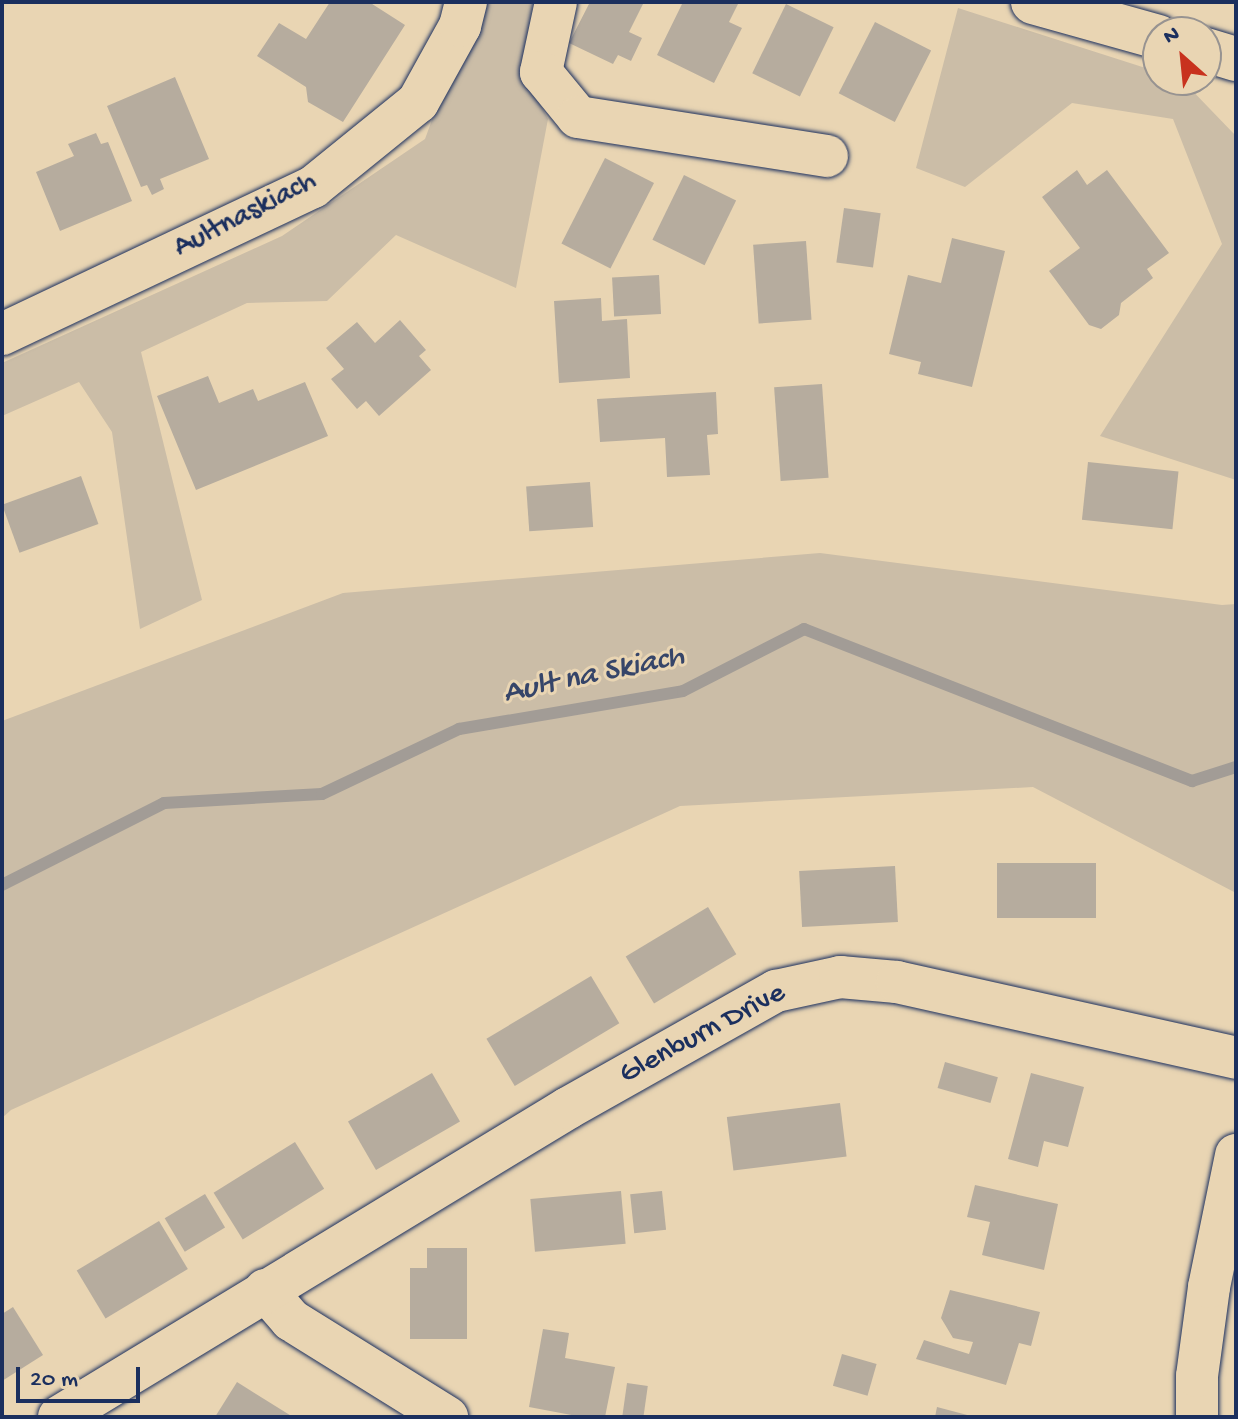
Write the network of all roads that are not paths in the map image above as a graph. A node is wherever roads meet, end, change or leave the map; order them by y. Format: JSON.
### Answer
{"nodes":[{"id":1,"x":466,"y":2,"type":"edge"},
{"id":2,"x":556,"y":2,"type":"edge"},
{"id":3,"x":1033,"y":2,"type":"edge"},
{"id":4,"x":1142,"y":33,"type":"edge"},
{"id":5,"x":827,"y":156,"type":"dead end"},
{"id":6,"x":2,"y":334,"type":"edge"},
{"id":7,"x":1236,"y":1058,"type":"edge"},
{"id":8,"x":1236,"y":1155,"type":"edge"},
{"id":9,"x":265,"y":1290,"type":"junction"},
{"id":10,"x":59,"y":1417,"type":"edge"},
{"id":11,"x":447,"y":1417,"type":"edge"},
{"id":12,"x":1197,"y":1417,"type":"edge"}],
"edges":[{"from":1,"to":6,"type":"street","name":"Aultnaskiach"},
{"from":2,"to":5,"type":"street"},
{"from":3,"to":4,"type":"main road"},
{"from":7,"to":9,"type":"street","name":"Glenburn Drive"},
{"from":8,"to":12,"type":"street"},
{"from":9,"to":10,"type":"street","name":"Glenburn Drive"},
{"from":9,"to":11,"type":"street"}]}
